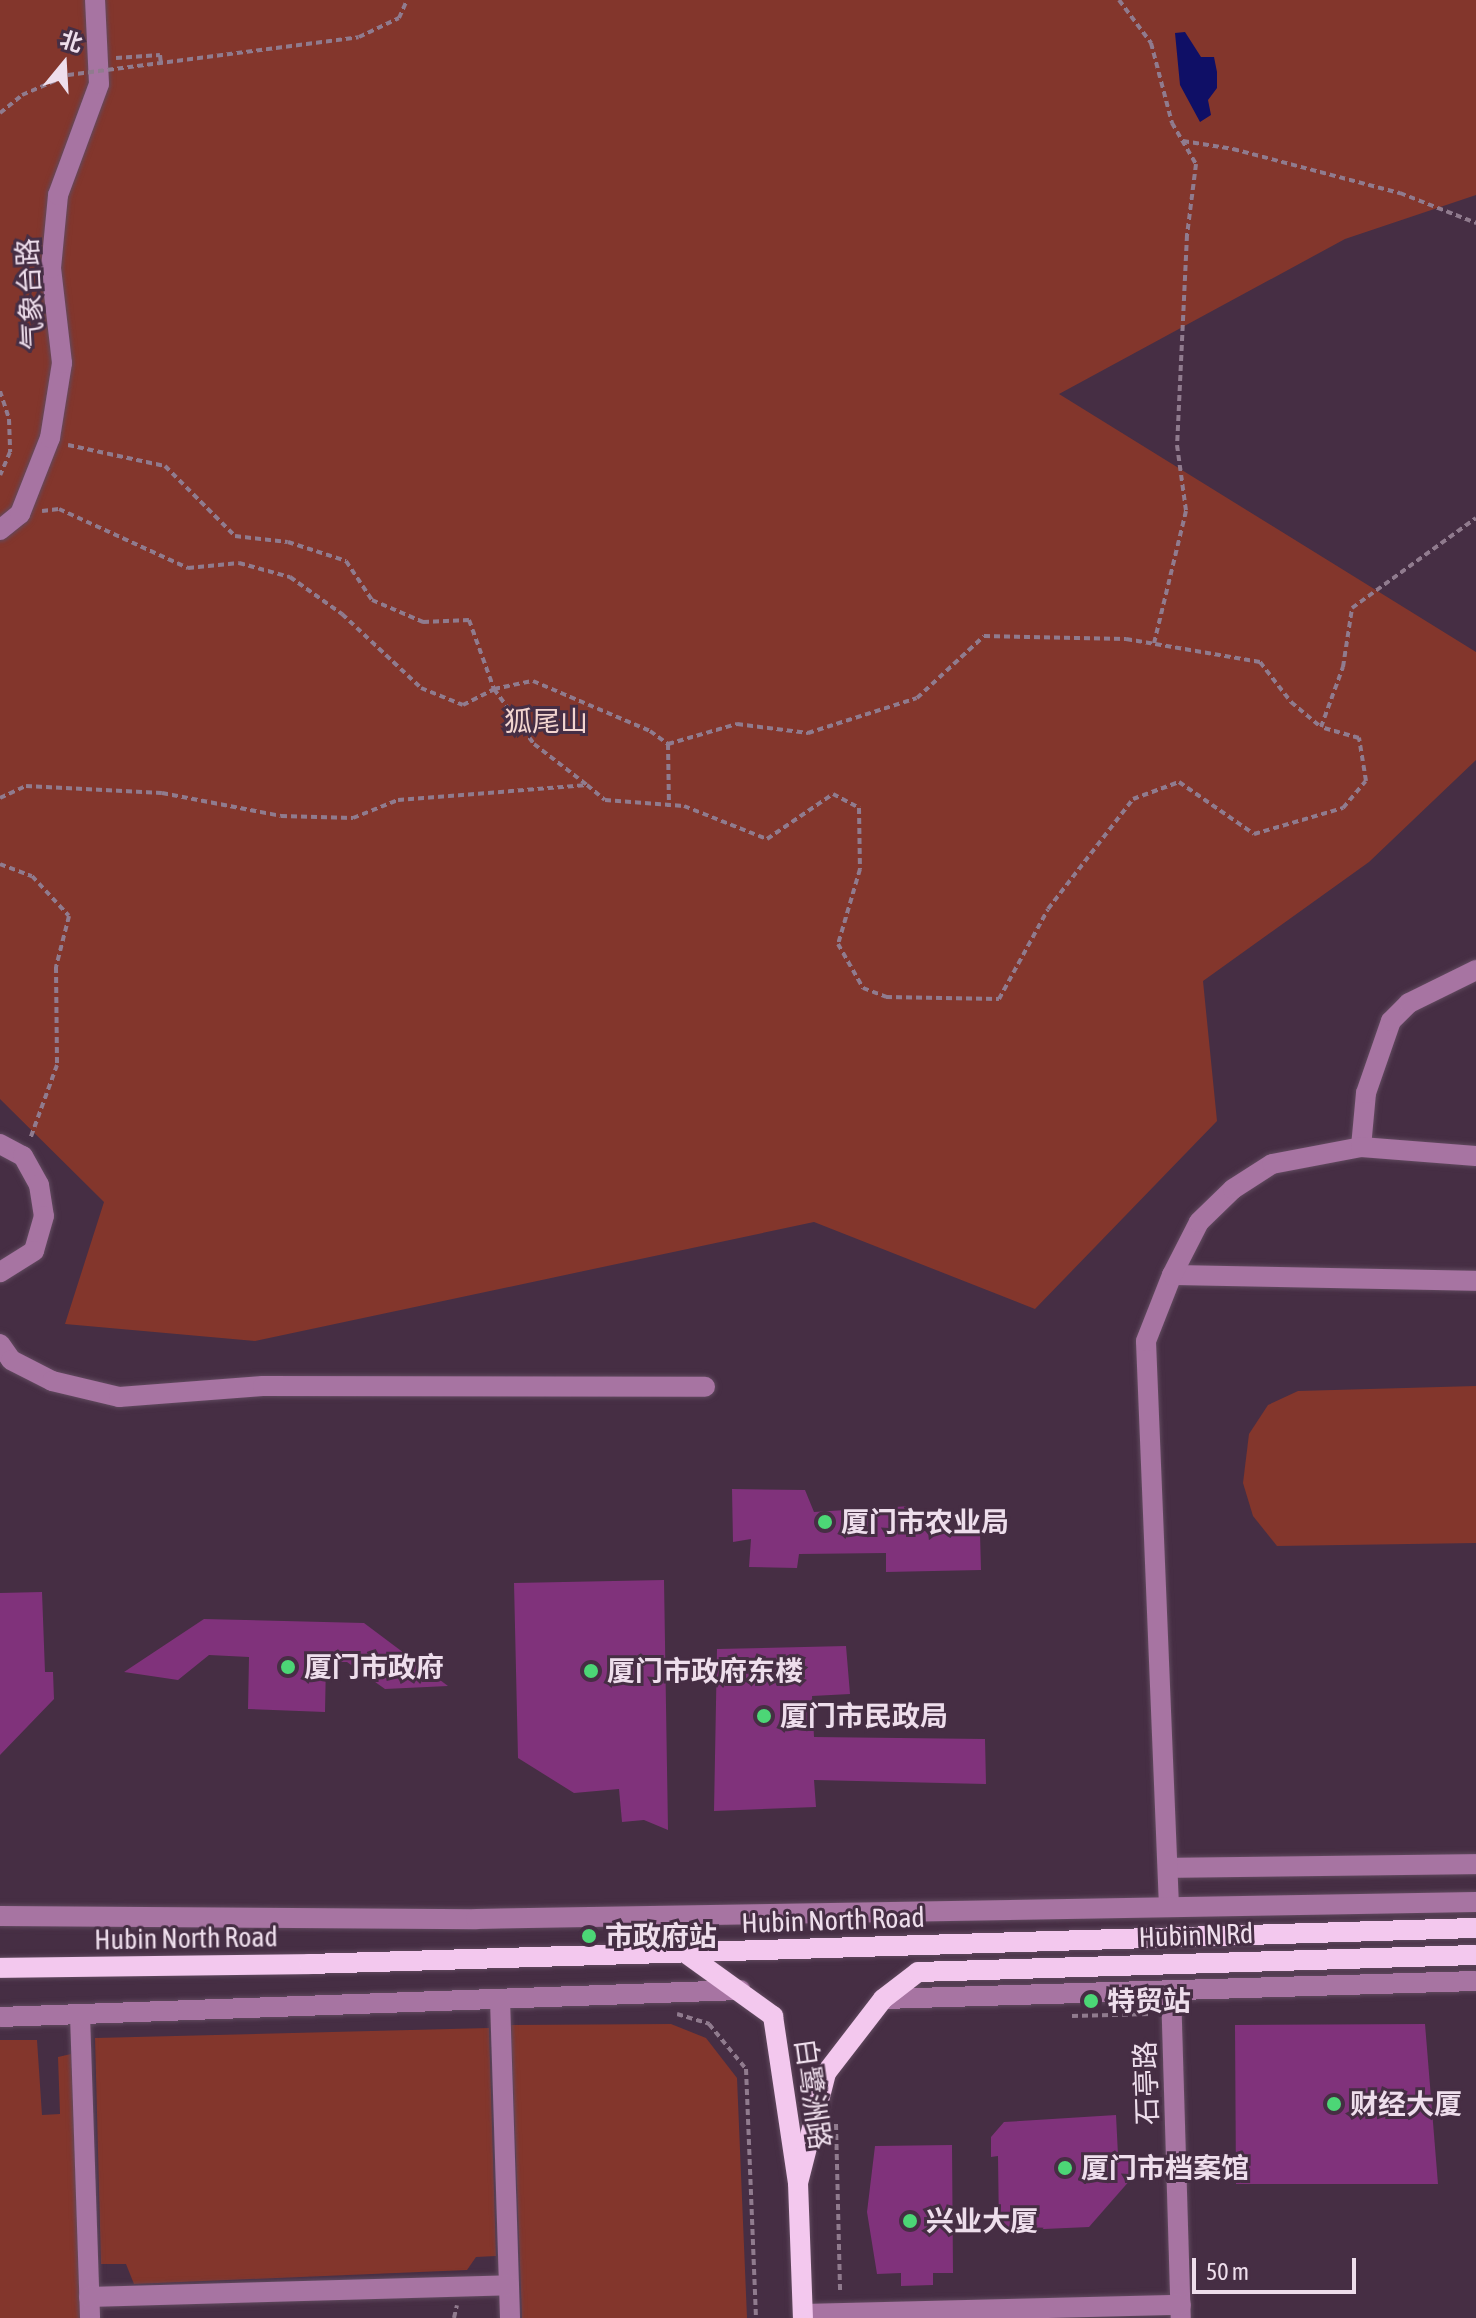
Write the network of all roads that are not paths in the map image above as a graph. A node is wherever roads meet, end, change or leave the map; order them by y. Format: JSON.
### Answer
{"nodes":[{"id":1,"x":95,"y":0,"type":"edge"},
{"id":2,"x":0,"y":530,"type":"edge"},
{"id":3,"x":1476,"y":970,"type":"edge"},
{"id":4,"x":0,"y":1144,"type":"edge"},
{"id":5,"x":1361,"y":1147,"type":"junction"},
{"id":6,"x":1476,"y":1156,"type":"edge"},
{"id":7,"x":0,"y":1272,"type":"edge"},
{"id":8,"x":1172,"y":1275,"type":"junction"},
{"id":9,"x":1476,"y":1281,"type":"edge"},
{"id":10,"x":0,"y":1344,"type":"edge"},
{"id":11,"x":705,"y":1387,"type":"dead end"},
{"id":12,"x":1476,"y":1864,"type":"edge"},
{"id":13,"x":1168,"y":1868,"type":"junction"},
{"id":14,"x":1476,"y":1902,"type":"edge"},
{"id":15,"x":1169,"y":1907,"type":"junction"},
{"id":16,"x":0,"y":1916,"type":"edge"},
{"id":17,"x":1476,"y":1928,"type":"edge"},
{"id":18,"x":684,"y":1952,"type":"junction"},
{"id":19,"x":1476,"y":1955,"type":"edge"},
{"id":20,"x":0,"y":1968,"type":"edge"},
{"id":21,"x":918,"y":1972,"type":"joint"},
{"id":22,"x":1476,"y":1981,"type":"edge"},
{"id":23,"x":741,"y":1990,"type":"junction"},
{"id":24,"x":1171,"y":1990,"type":"junction"},
{"id":25,"x":500,"y":1999,"type":"junction"},
{"id":26,"x":883,"y":1999,"type":"junction"},
{"id":27,"x":80,"y":2015,"type":"junction"},
{"id":28,"x":0,"y":2017,"type":"edge"},
{"id":29,"x":798,"y":2183,"type":"junction"},
{"id":30,"x":509,"y":2285,"type":"junction"},
{"id":31,"x":90,"y":2308,"type":"edge"},
{"id":32,"x":1181,"y":2312,"type":"edge"},
{"id":33,"x":803,"y":2316,"type":"edge"},
{"id":34,"x":510,"y":2318,"type":"edge"}],
"edges":[{"from":1,"to":2,"type":"street","name":"气象台路"},
{"from":3,"to":5,"type":"street"},
{"from":4,"to":7,"type":"street"},
{"from":5,"to":6,"type":"street"},
{"from":5,"to":8,"type":"street"},
{"from":8,"to":9,"type":"street"},
{"from":8,"to":13,"type":"street"},
{"from":10,"to":11,"type":"street"},
{"from":12,"to":13,"type":"street"},
{"from":13,"to":15,"type":"street"},
{"from":14,"to":15,"type":"street"},
{"from":15,"to":16,"type":"street"},
{"from":17,"to":18,"type":"main road","name":"Hubin North Road"},
{"from":18,"to":20,"type":"main road","name":"Hubin North Road"},
{"from":18,"to":23,"type":"main road","name":"白鹭洲路"},
{"from":19,"to":21,"type":"main road","name":"Hubin N Rd"},
{"from":21,"to":26,"type":"main road","name":"白鹭洲路"},
{"from":22,"to":24,"type":"street"},
{"from":23,"to":25,"type":"street"},
{"from":23,"to":29,"type":"main road","name":"白鹭洲路"},
{"from":24,"to":26,"type":"street"},
{"from":24,"to":32,"type":"street","name":"石亭路"},
{"from":25,"to":27,"type":"street"},
{"from":25,"to":30,"type":"street"},
{"from":26,"to":29,"type":"main road","name":"白鹭洲路"},
{"from":27,"to":28,"type":"street"},
{"from":27,"to":31,"type":"street"},
{"from":29,"to":33,"type":"main road"},
{"from":30,"to":31,"type":"street"},
{"from":30,"to":34,"type":"street"},
{"from":32,"to":33,"type":"street"}]}
